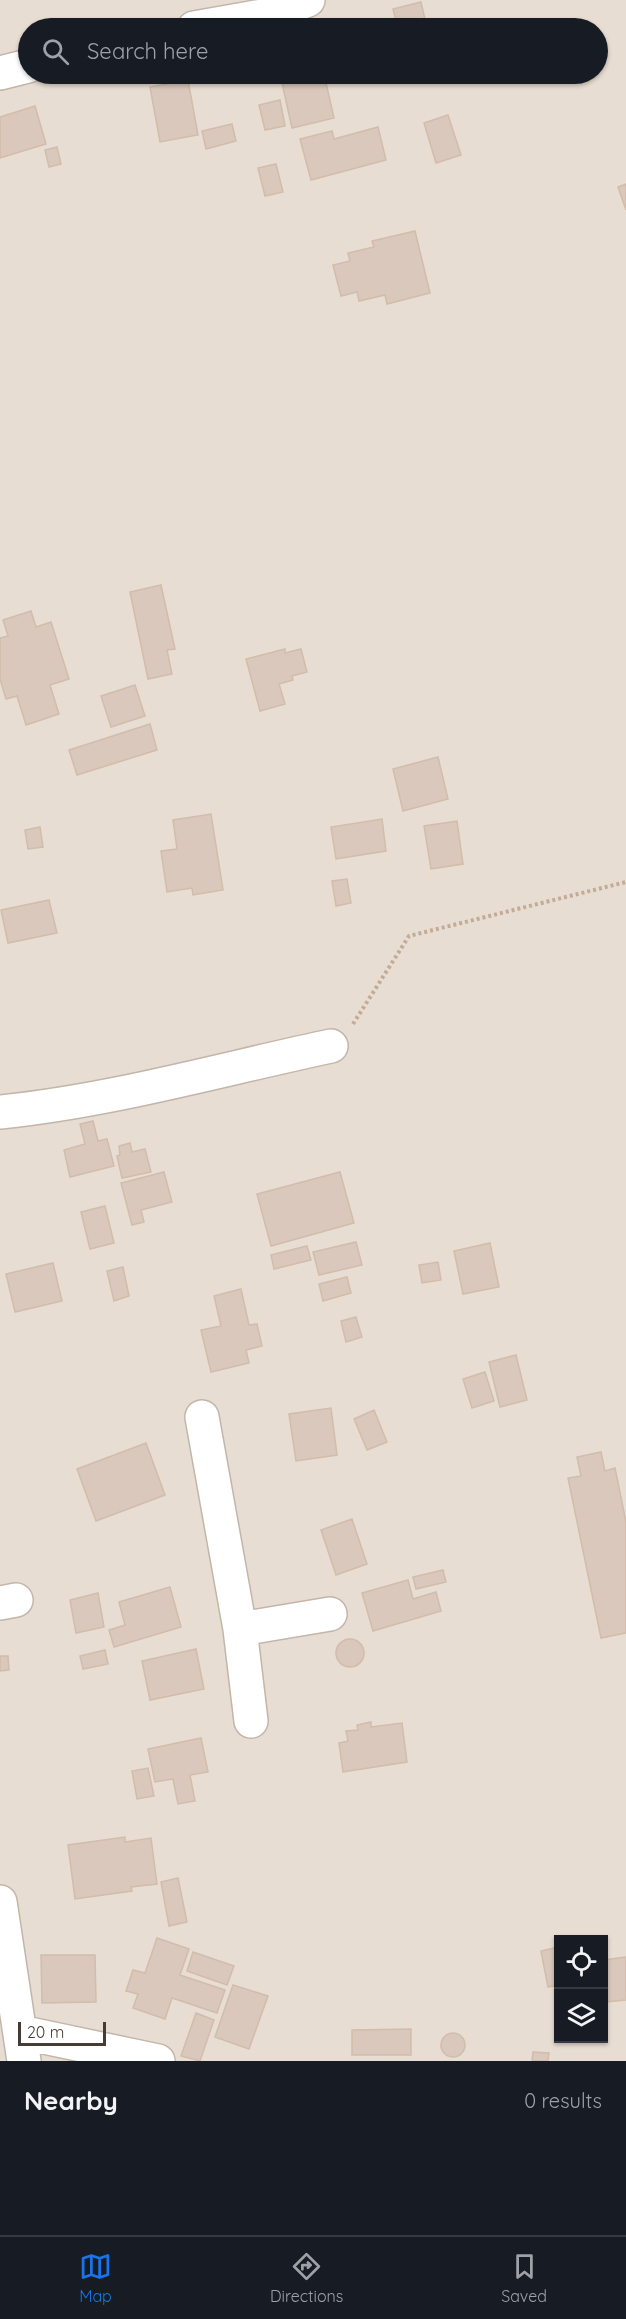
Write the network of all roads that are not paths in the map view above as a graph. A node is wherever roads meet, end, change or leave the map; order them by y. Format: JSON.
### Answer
{"nodes":[{"id":1,"x":308,"y":0,"type":"edge"},
{"id":2,"x":251,"y":18,"type":"edge"},
{"id":3,"x":18,"y":68,"type":"edge"},
{"id":4,"x":0,"y":73,"type":"edge"},
{"id":5,"x":332,"y":1046,"type":"road end"},
{"id":6,"x":0,"y":1112,"type":"edge"},
{"id":7,"x":202,"y":1417,"type":"dead end"},
{"id":8,"x":330,"y":1614,"type":"dead end"},
{"id":9,"x":240,"y":1629,"type":"junction"},
{"id":10,"x":251,"y":1721,"type":"dead end"},
{"id":11,"x":0,"y":1902,"type":"edge"},
{"id":12,"x":22,"y":2046,"type":"edge"},
{"id":13,"x":158,"y":2061,"type":"edge"}],
"edges":[{"from":1,"to":2,"type":"street"},
{"from":3,"to":4,"type":"street"},
{"from":5,"to":6,"type":"street"},
{"from":7,"to":9,"type":"street"},
{"from":8,"to":9,"type":"street"},
{"from":9,"to":10,"type":"street"},
{"from":11,"to":12,"type":"street"},
{"from":12,"to":13,"type":"street"}]}
